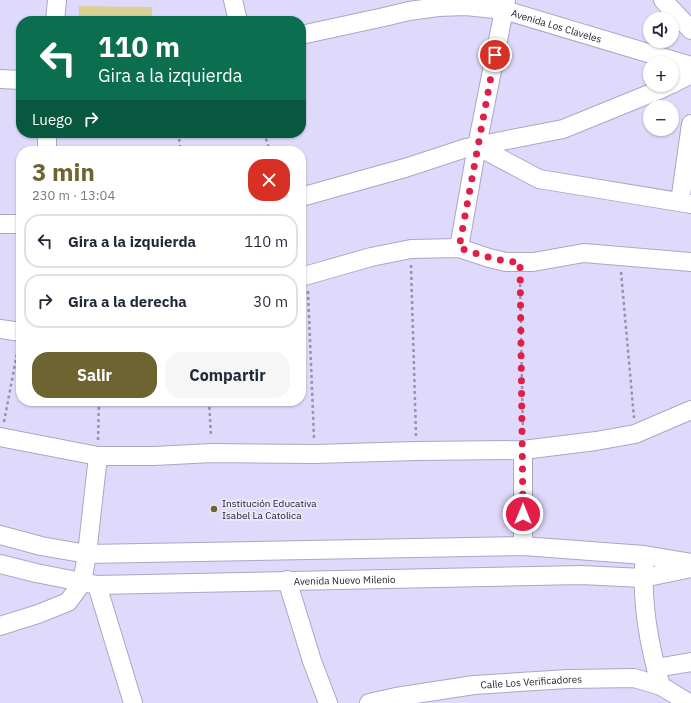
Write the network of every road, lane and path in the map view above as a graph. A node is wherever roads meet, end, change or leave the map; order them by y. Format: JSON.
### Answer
{"nodes":[{"id":1,"x":57,"y":0,"type":"edge"},
{"id":2,"x":233,"y":0,"type":"edge"},
{"id":3,"x":664,"y":0,"type":"edge"},
{"id":4,"x":505,"y":5,"type":"edge"},
{"id":5,"x":55,"y":16,"type":"edge"},
{"id":6,"x":237,"y":16,"type":"edge"},
{"id":7,"x":691,"y":30,"type":"edge"},
{"id":8,"x":306,"y":35,"type":"edge"},
{"id":9,"x":691,"y":66,"type":"edge"},
{"id":10,"x":691,"y":74,"type":"edge"},
{"id":11,"x":0,"y":79,"type":"edge"},
{"id":12,"x":16,"y":80,"type":"edge"},
{"id":13,"x":679,"y":80,"type":"edge"},
{"id":14,"x":654,"y":92,"type":"edge"},
{"id":15,"x":691,"y":124,"type":"edge"},
{"id":16,"x":477,"y":146,"type":"junction"},
{"id":17,"x":306,"y":196,"type":"edge"},
{"id":18,"x":686,"y":203,"type":"edge"},
{"id":19,"x":0,"y":224,"type":"edge"},
{"id":20,"x":16,"y":224,"type":"edge"},
{"id":21,"x":459,"y":248,"type":"junction"},
{"id":22,"x":411,"y":249,"type":"junction"},
{"id":23,"x":620,"y":255,"type":"junction"},
{"id":24,"x":520,"y":262,"type":"junction"},
{"id":25,"x":691,"y":262,"type":"edge"},
{"id":26,"x":306,"y":276,"type":"edge"},
{"id":27,"x":306,"y":283,"type":"edge"},
{"id":28,"x":0,"y":329,"type":"edge"},
{"id":29,"x":16,"y":331,"type":"edge"},
{"id":30,"x":16,"y":358,"type":"edge"},
{"id":31,"x":99,"y":406,"type":"edge"},
{"id":32,"x":209,"y":406,"type":"edge"},
{"id":33,"x":691,"y":410,"type":"edge"},
{"id":34,"x":635,"y":434,"type":"junction"},
{"id":35,"x":1,"y":437,"type":"edge"},
{"id":36,"x":523,"y":450,"type":"junction"},
{"id":37,"x":417,"y":451,"type":"junction"},
{"id":38,"x":212,"y":453,"type":"junction"},
{"id":39,"x":315,"y":454,"type":"junction"},
{"id":40,"x":98,"y":456,"type":"junction"},
{"id":41,"x":0,"y":535,"type":"edge"},
{"id":42,"x":523,"y":546,"type":"junction"},
{"id":43,"x":87,"y":554,"type":"junction"},
{"id":44,"x":644,"y":555,"type":"junction"},
{"id":45,"x":691,"y":563,"type":"edge"},
{"id":46,"x":0,"y":564,"type":"edge"},
{"id":47,"x":691,"y":568,"type":"edge"},
{"id":48,"x":643,"y":578,"type":"junction"},
{"id":49,"x":287,"y":580,"type":"junction"},
{"id":50,"x":89,"y":584,"type":"junction"},
{"id":51,"x":0,"y":626,"type":"edge"},
{"id":52,"x":691,"y":662,"type":"edge"},
{"id":53,"x":656,"y":668,"type":"junction"},
{"id":54,"x":661,"y":686,"type":"junction"},
{"id":55,"x":133,"y":703,"type":"edge"},
{"id":56,"x":328,"y":703,"type":"edge"},
{"id":57,"x":369,"y":703,"type":"edge"},
{"id":58,"x":689,"y":703,"type":"edge"}],
"edges":[{"from":1,"to":5,"type":"street"},
{"from":2,"to":6,"type":"street"},
{"from":3,"to":7,"type":"street"},
{"from":4,"to":8,"type":"street","name":"Avenida Los Claveles"},
{"from":4,"to":9,"type":"street","name":"Avenida Los Claveles"},
{"from":4,"to":16,"type":"street"},
{"from":10,"to":13,"type":"street"},
{"from":11,"to":12,"type":"street"},
{"from":14,"to":16,"type":"street"},
{"from":15,"to":18,"type":"street"},
{"from":16,"to":17,"type":"street"},
{"from":16,"to":18,"type":"street"},
{"from":16,"to":21,"type":"street"},
{"from":19,"to":20,"type":"street"},
{"from":21,"to":22,"type":"street"},
{"from":21,"to":24,"type":"street"},
{"from":22,"to":26,"type":"street"},
{"from":22,"to":37,"type":"path"},
{"from":23,"to":24,"type":"street"},
{"from":23,"to":25,"type":"street"},
{"from":23,"to":34,"type":"path"},
{"from":24,"to":36,"type":"path"},
{"from":27,"to":39,"type":"path"},
{"from":28,"to":29,"type":"street"},
{"from":30,"to":35,"type":"path"},
{"from":31,"to":40,"type":"path"},
{"from":32,"to":38,"type":"path"},
{"from":33,"to":34,"type":"street"},
{"from":34,"to":36,"type":"street"},
{"from":35,"to":40,"type":"street"},
{"from":36,"to":37,"type":"street"},
{"from":36,"to":42,"type":"street"},
{"from":37,"to":39,"type":"street"},
{"from":38,"to":39,"type":"street"},
{"from":38,"to":40,"type":"street"},
{"from":40,"to":43,"type":"street"},
{"from":41,"to":43,"type":"street"},
{"from":42,"to":43,"type":"street"},
{"from":42,"to":44,"type":"street"},
{"from":43,"to":50,"type":"street"},
{"from":44,"to":45,"type":"street"},
{"from":44,"to":48,"type":"street"},
{"from":46,"to":50,"type":"street","name":"Avenida Nuevo Milenio"},
{"from":47,"to":48,"type":"street","name":"Avenida Nuevo Milenio"},
{"from":48,"to":49,"type":"street","name":"Avenida Nuevo Milenio"},
{"from":48,"to":53,"type":"street"},
{"from":49,"to":50,"type":"street","name":"Avenida Nuevo Milenio"},
{"from":49,"to":56,"type":"street"},
{"from":50,"to":51,"type":"street"},
{"from":50,"to":55,"type":"street"},
{"from":52,"to":53,"type":"street"},
{"from":53,"to":54,"type":"street"},
{"from":54,"to":57,"type":"street","name":"Calle Los Verificadores"},
{"from":54,"to":58,"type":"street","name":"Calle Los Verificadores"}]}
